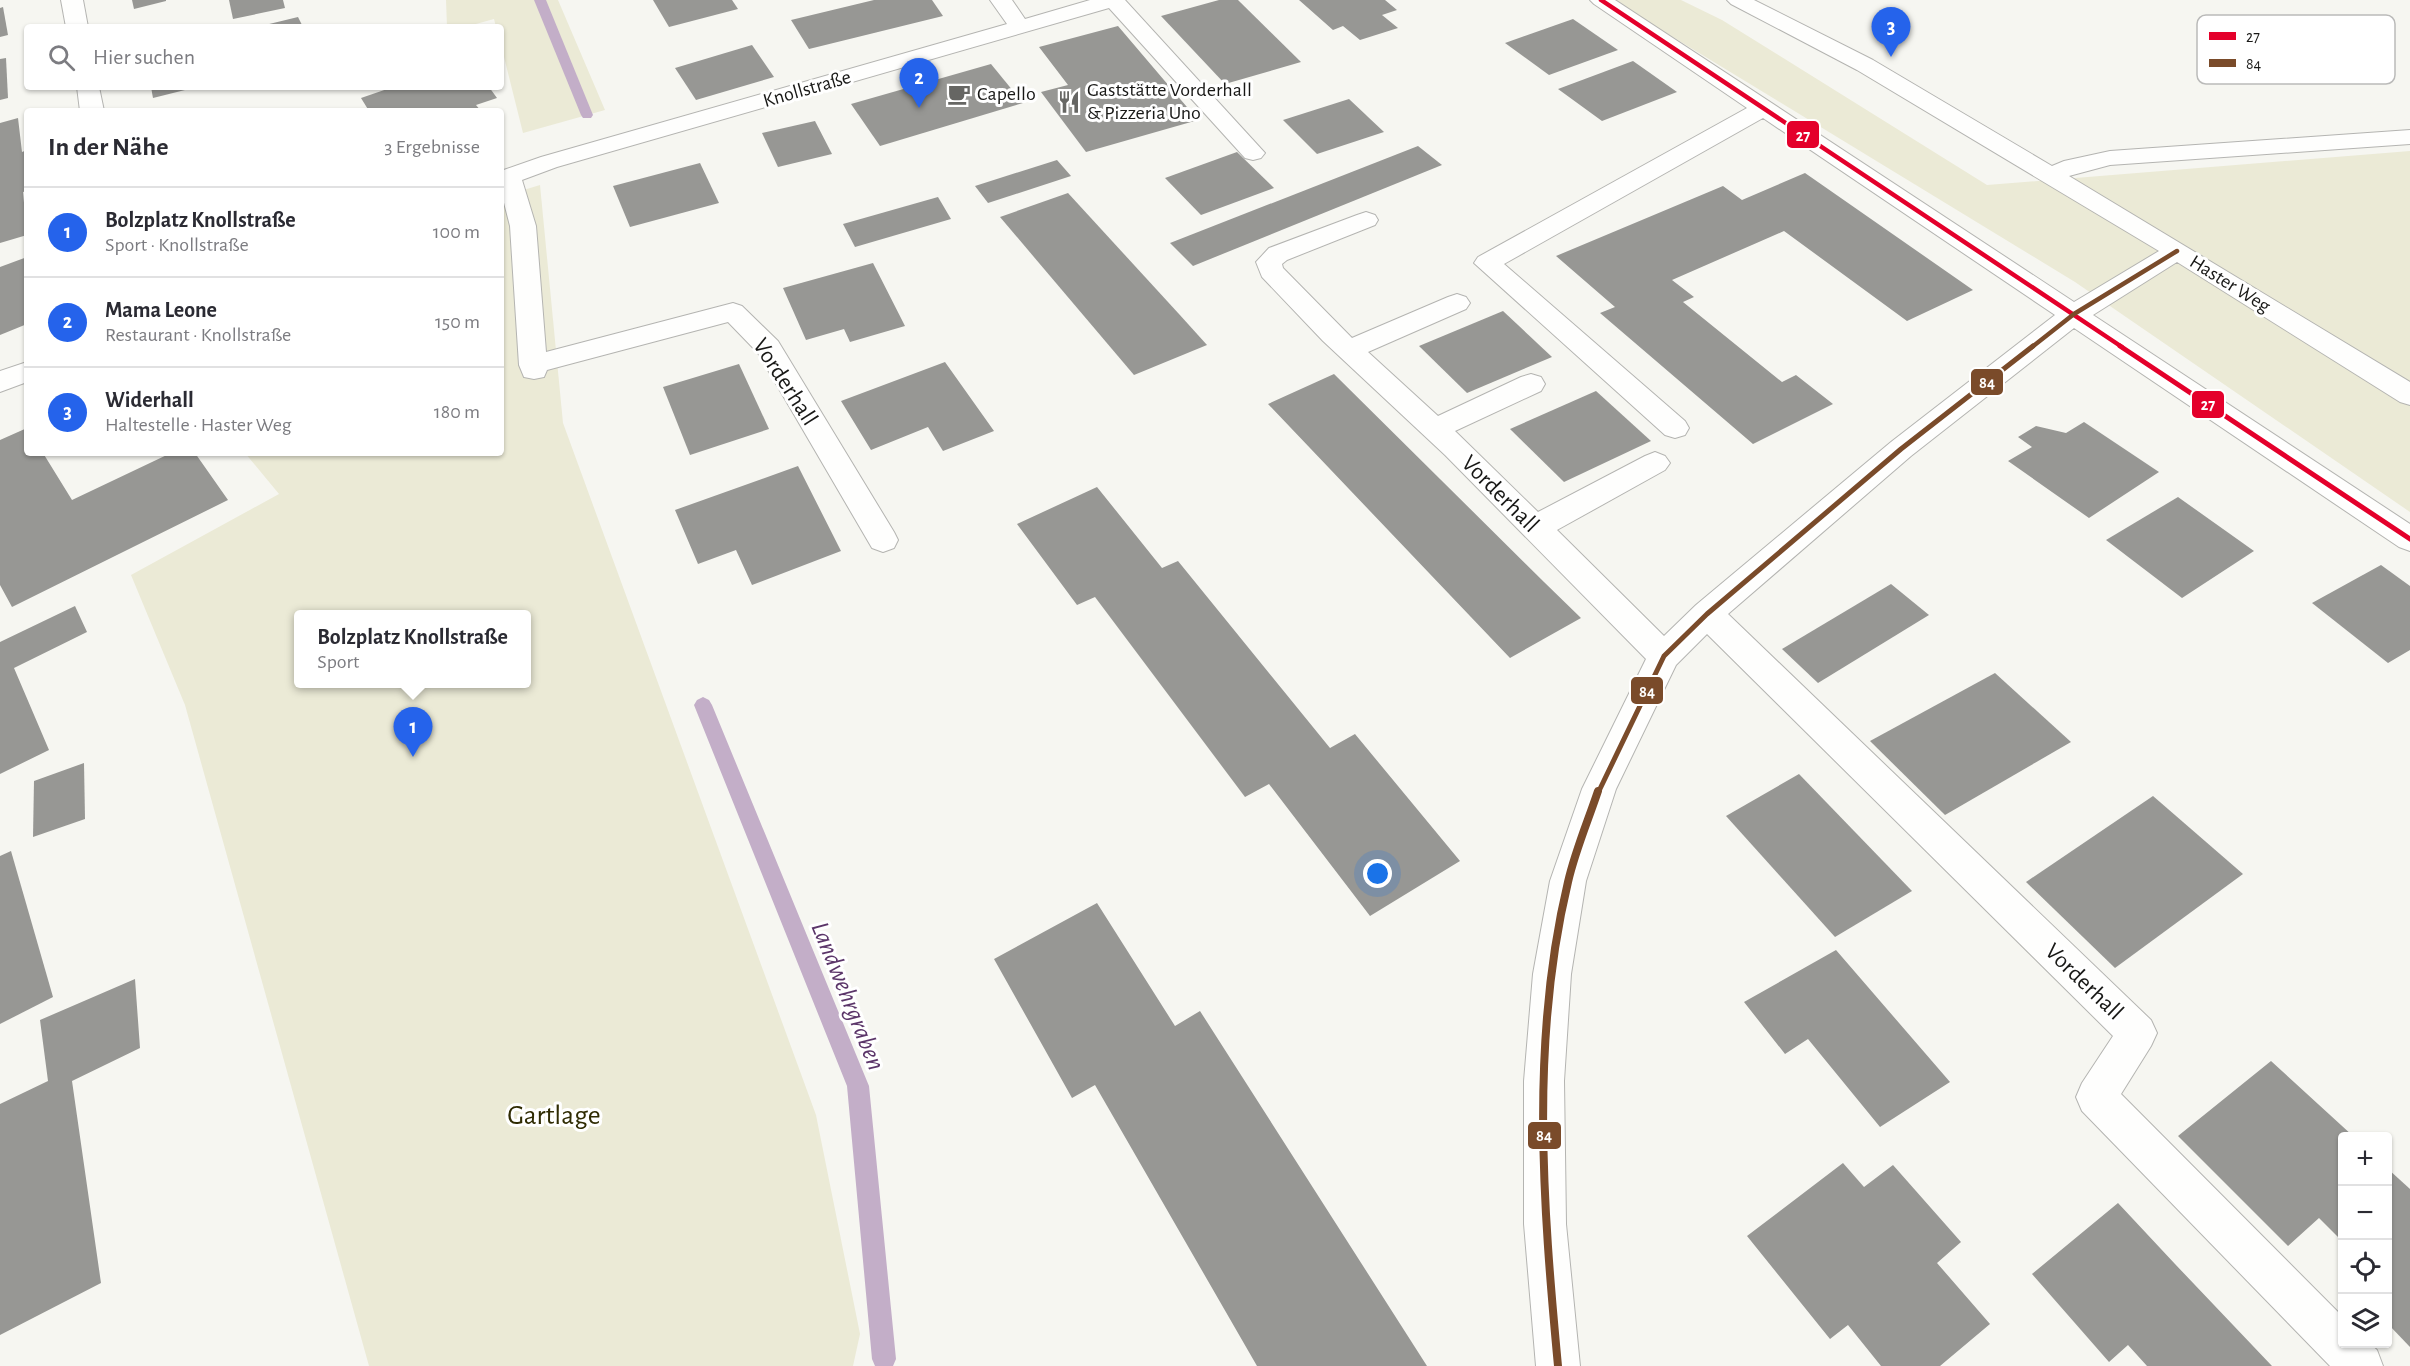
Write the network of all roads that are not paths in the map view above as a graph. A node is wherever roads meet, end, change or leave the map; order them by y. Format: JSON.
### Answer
{"nodes":[{"id":1,"x":72,"y":0,"type":"edge"},
{"id":2,"x":1001,"y":0,"type":"edge"},
{"id":3,"x":1113,"y":0,"type":"edge"},
{"id":4,"x":1601,"y":0,"type":"edge"},
{"id":5,"x":1738,"y":0,"type":"edge"},
{"id":6,"x":76,"y":24,"type":"edge"},
{"id":7,"x":1020,"y":27,"type":"junction"},
{"id":8,"x":88,"y":90,"type":"edge"},
{"id":9,"x":92,"y":108,"type":"edge"},
{"id":10,"x":1764,"y":108,"type":"junction"},
{"id":11,"x":2410,"y":137,"type":"edge"},
{"id":12,"x":1253,"y":153,"type":"dead end"},
{"id":13,"x":505,"y":177,"type":"edge"},
{"id":14,"x":2049,"y":177,"type":"junction"},
{"id":15,"x":1366,"y":220,"type":"dead end"},
{"id":16,"x":2177,"y":251,"type":"junction"},
{"id":17,"x":1458,"y":303,"type":"dead end"},
{"id":18,"x":2074,"y":314,"type":"junction"},
{"id":19,"x":1341,"y":343,"type":"junction"},
{"id":20,"x":24,"y":372,"type":"edge"},
{"id":21,"x":0,"y":382,"type":"edge"},
{"id":22,"x":1531,"y":384,"type":"dead end"},
{"id":23,"x":2410,"y":395,"type":"edge"},
{"id":24,"x":1675,"y":428,"type":"dead end"},
{"id":25,"x":1434,"y":429,"type":"junction"},
{"id":26,"x":1655,"y":463,"type":"dead end"},
{"id":27,"x":1535,"y":528,"type":"junction"},
{"id":28,"x":2410,"y":539,"type":"edge"},
{"id":29,"x":883,"y":540,"type":"dead end"},
{"id":30,"x":1707,"y":614,"type":"junction"},
{"id":31,"x":1664,"y":656,"type":"junction"},
{"id":32,"x":1558,"y":1366,"type":"edge"},
{"id":33,"x":2361,"y":1366,"type":"edge"}],
"edges":[{"from":1,"to":6,"type":"street"},
{"from":2,"to":7,"type":"street"},
{"from":3,"to":7,"type":"street","name":"Knollstraße"},
{"from":3,"to":12,"type":"street"},
{"from":4,"to":10,"type":"street"},
{"from":5,"to":14,"type":"street","name":"Haster Weg"},
{"from":7,"to":13,"type":"street","name":"Knollstraße"},
{"from":8,"to":9,"type":"street"},
{"from":10,"to":18,"type":"street"},
{"from":10,"to":24,"type":"street"},
{"from":11,"to":14,"type":"street"},
{"from":13,"to":29,"type":"street","name":"Vorderhall"},
{"from":14,"to":16,"type":"street","name":"Haster Weg"},
{"from":15,"to":19,"type":"street","name":"Vorderhall"},
{"from":16,"to":18,"type":"street"},
{"from":16,"to":23,"type":"street","name":"Haster Weg"},
{"from":17,"to":19,"type":"street"},
{"from":18,"to":28,"type":"street"},
{"from":18,"to":30,"type":"street"},
{"from":19,"to":25,"type":"street","name":"Vorderhall"},
{"from":20,"to":21,"type":"street"},
{"from":22,"to":25,"type":"street"},
{"from":25,"to":27,"type":"street","name":"Vorderhall"},
{"from":26,"to":27,"type":"street"},
{"from":27,"to":31,"type":"street","name":"Vorderhall"},
{"from":30,"to":31,"type":"street"},
{"from":30,"to":33,"type":"street","name":"Vorderhall"},
{"from":31,"to":32,"type":"street"}]}
